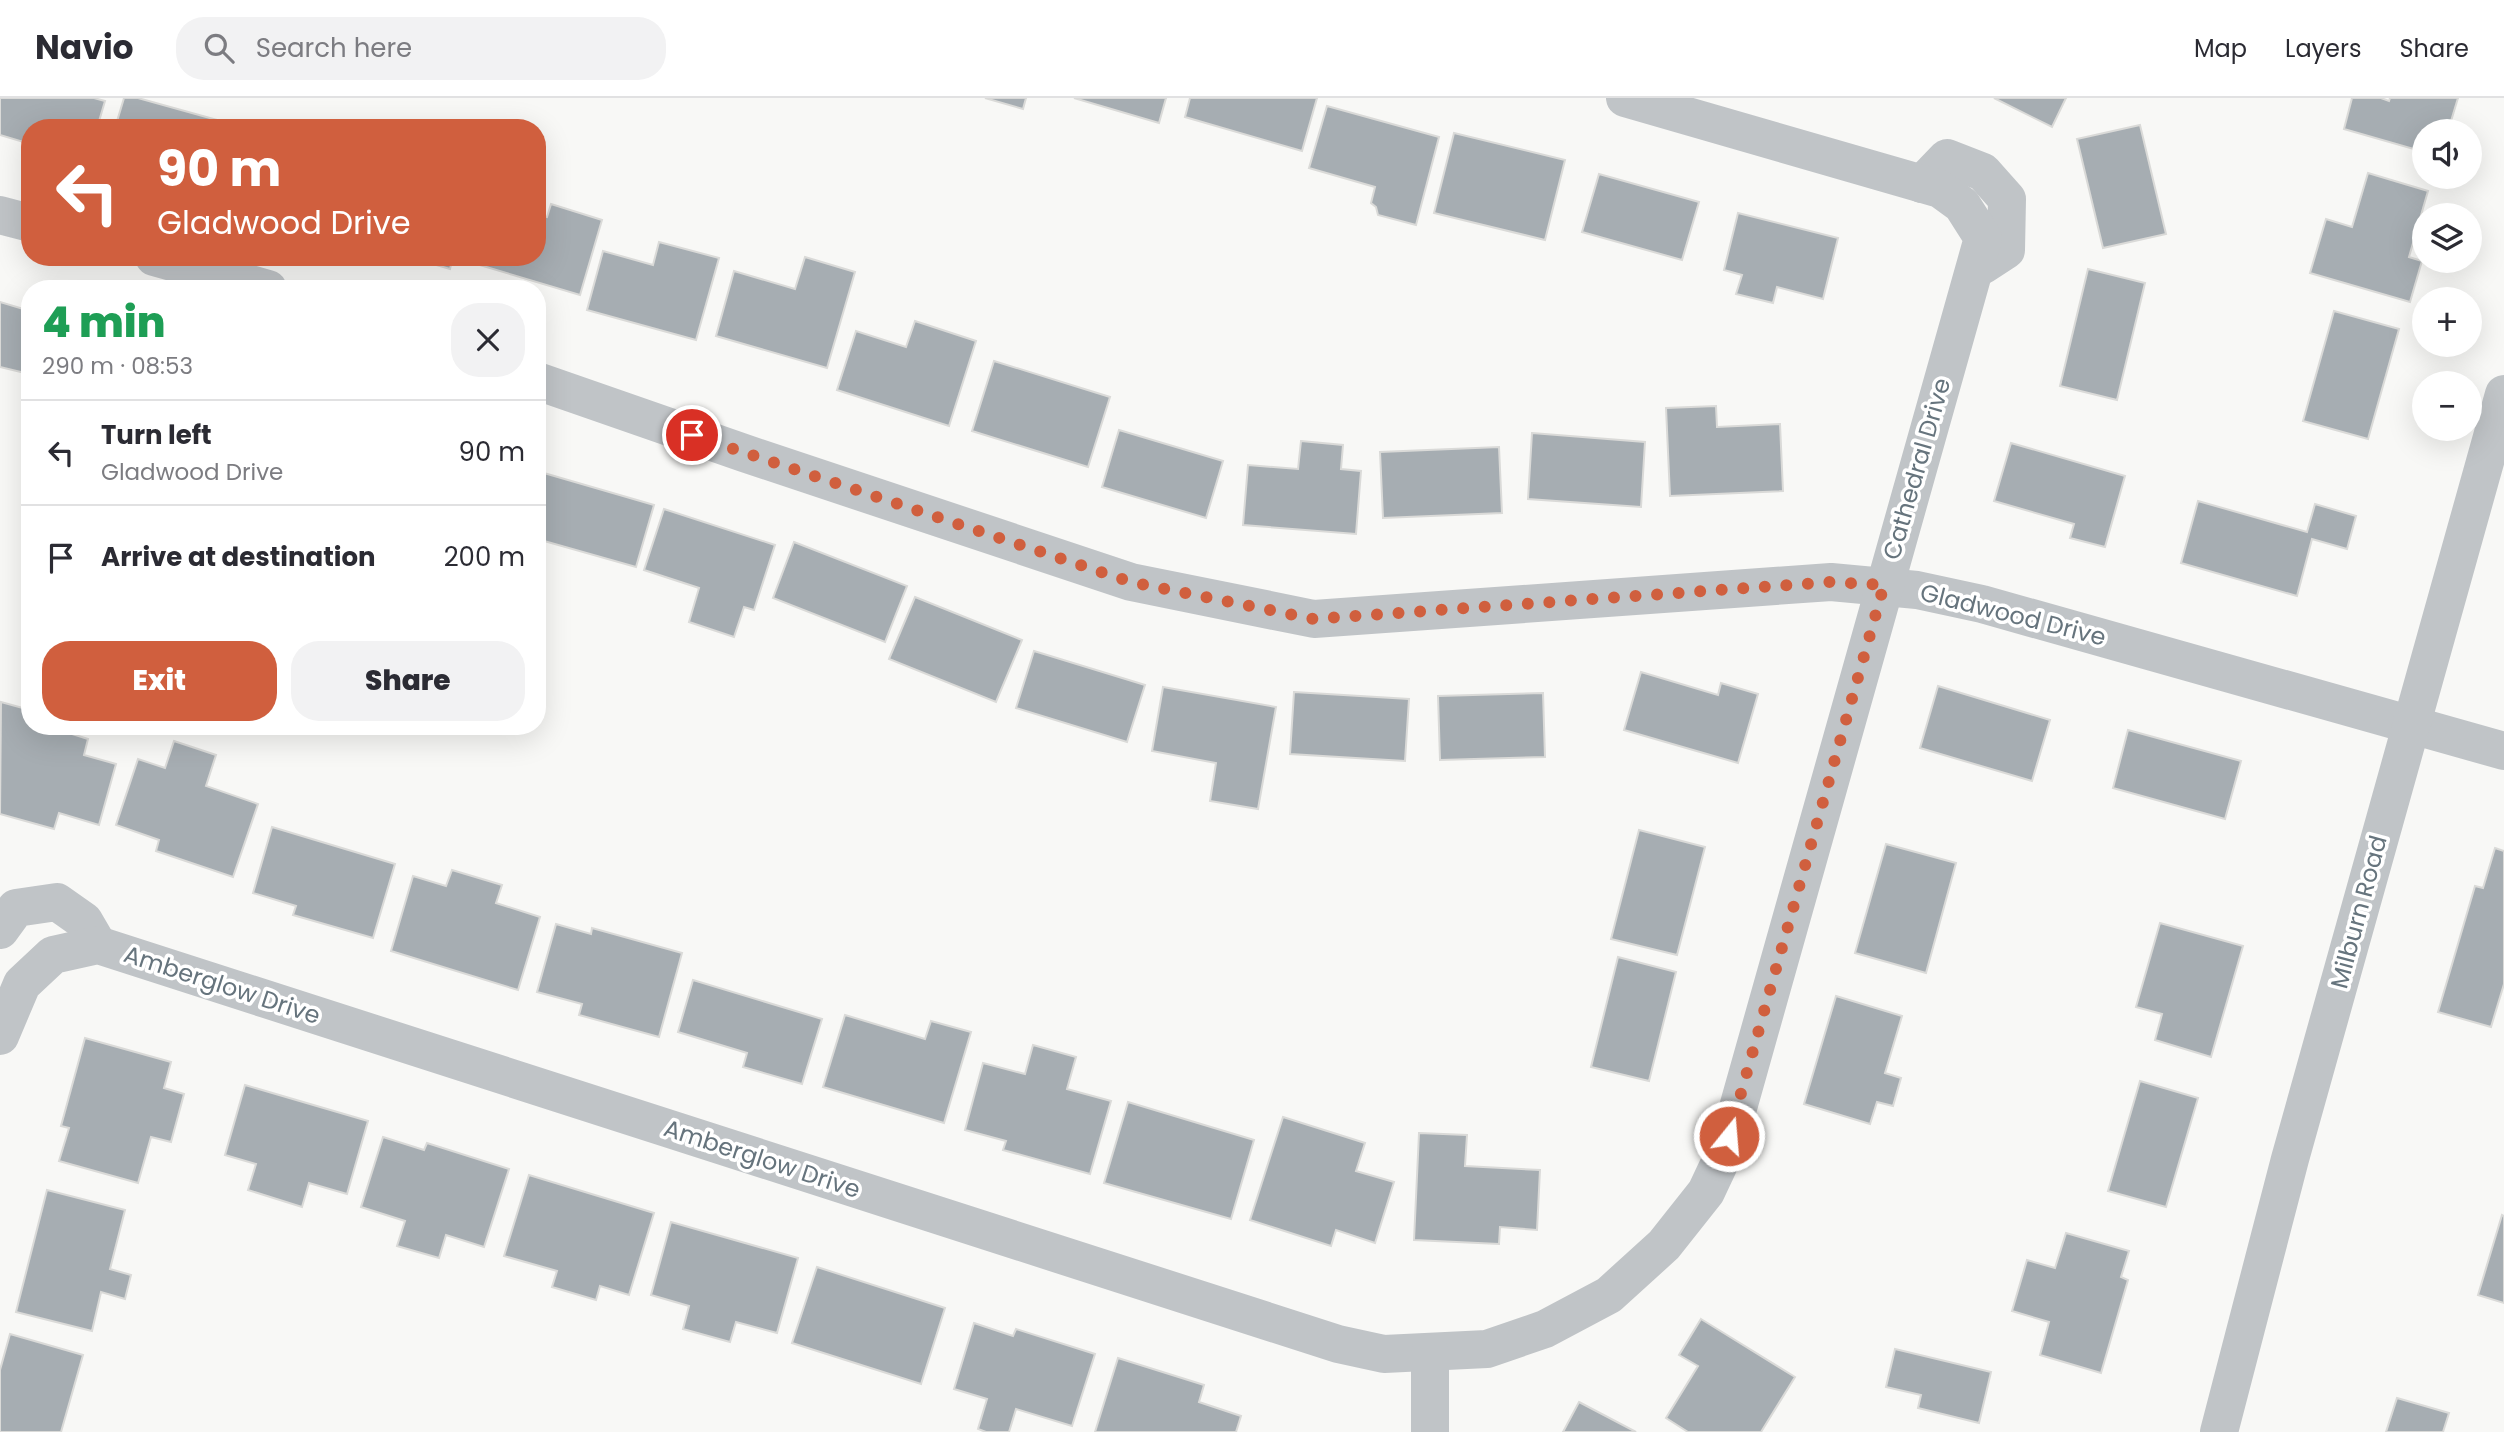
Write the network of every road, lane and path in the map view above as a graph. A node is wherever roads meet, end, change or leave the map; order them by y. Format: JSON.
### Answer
{"nodes":[{"id":1,"x":1625,"y":98,"type":"edge"},
{"id":2,"x":0,"y":215,"type":"edge"},
{"id":3,"x":21,"y":221,"type":"edge"},
{"id":4,"x":186,"y":266,"type":"edge"},
{"id":5,"x":236,"y":280,"type":"edge"},
{"id":6,"x":546,"y":384,"type":"edge"},
{"id":7,"x":2504,"y":394,"type":"edge"},
{"id":8,"x":1884,"y":585,"type":"junction"},
{"id":9,"x":2411,"y":724,"type":"junction"},
{"id":10,"x":2504,"y":751,"type":"edge"},
{"id":11,"x":0,"y":930,"type":"edge"},
{"id":12,"x":98,"y":945,"type":"junction"},
{"id":13,"x":0,"y":1033,"type":"edge"},
{"id":14,"x":1430,"y":1353,"type":"junction"},
{"id":15,"x":1430,"y":1432,"type":"edge"},
{"id":16,"x":2219,"y":1432,"type":"edge"}],
"edges":[{"from":1,"to":8,"type":"street","name":"Cathedral Drive"},
{"from":2,"to":3,"type":"street"},
{"from":4,"to":5,"type":"street"},
{"from":6,"to":8,"type":"street","name":"Gladwood Drive"},
{"from":7,"to":9,"type":"street","name":"Milburn Road"},
{"from":8,"to":9,"type":"street","name":"Gladwood Drive"},
{"from":8,"to":14,"type":"street","name":"Cathedral Drive"},
{"from":9,"to":10,"type":"street","name":"Gladwood Drive"},
{"from":9,"to":16,"type":"street","name":"Milburn Road"},
{"from":11,"to":12,"type":"street","name":"Amberglow Drive"},
{"from":12,"to":13,"type":"street","name":"Amberglow Drive"},
{"from":12,"to":14,"type":"street","name":"Amberglow Drive"},
{"from":14,"to":15,"type":"street"}]}
